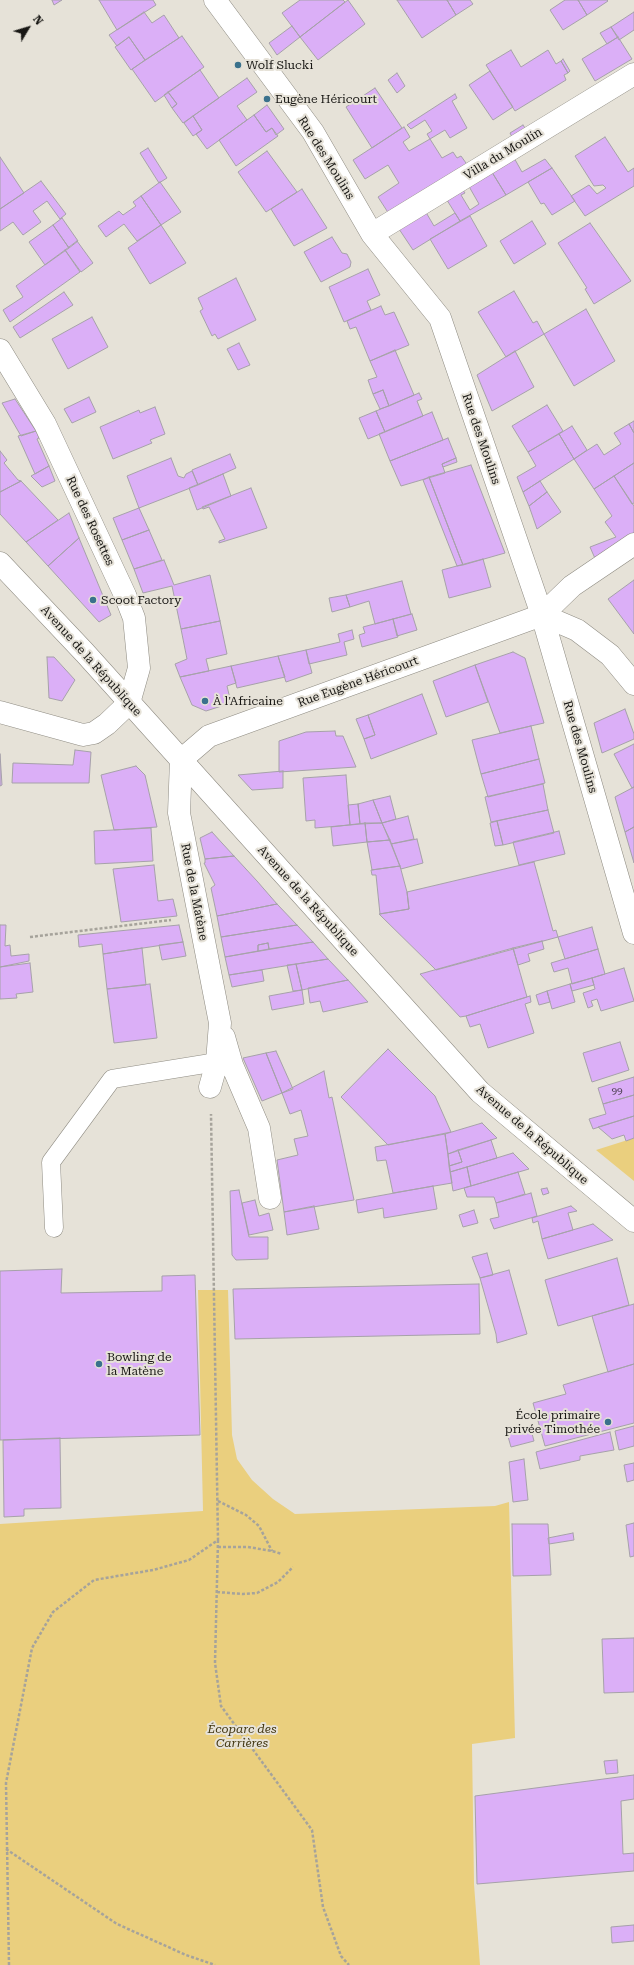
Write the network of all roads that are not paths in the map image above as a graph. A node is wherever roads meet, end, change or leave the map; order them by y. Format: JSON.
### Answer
{"nodes":[{"id":1,"x":215,"y":0,"type":"edge"},
{"id":2,"x":634,"y":74,"type":"edge"},
{"id":3,"x":372,"y":234,"type":"junction"},
{"id":4,"x":0,"y":350,"type":"edge"},
{"id":5,"x":634,"y":544,"type":"edge"},
{"id":6,"x":0,"y":563,"type":"edge"},
{"id":7,"x":542,"y":615,"type":"junction"},
{"id":8,"x":634,"y":684,"type":"edge"},
{"id":9,"x":128,"y":703,"type":"junction"},
{"id":10,"x":0,"y":712,"type":"edge"},
{"id":11,"x":181,"y":760,"type":"junction"},
{"id":12,"x":634,"y":933,"type":"edge"},
{"id":13,"x":220,"y":1023,"type":"junction"},
{"id":14,"x":217,"y":1062,"type":"junction"},
{"id":15,"x":210,"y":1087,"type":"road end"},
{"id":16,"x":270,"y":1198,"type":"dead end"},
{"id":17,"x":634,"y":1221,"type":"edge"},
{"id":18,"x":54,"y":1228,"type":"dead end"}],
"edges":[{"from":1,"to":3,"type":"street","name":"Rue des Moulins"},
{"from":2,"to":3,"type":"street","name":"Villa du Moulin"},
{"from":3,"to":7,"type":"street","name":"Rue des Moulins"},
{"from":4,"to":9,"type":"street","name":"Rue des Rosettes"},
{"from":5,"to":7,"type":"street"},
{"from":6,"to":9,"type":"street","name":"Avenue de la République"},
{"from":7,"to":8,"type":"street"},
{"from":7,"to":11,"type":"street","name":"Rue Eugène Héricourt"},
{"from":7,"to":12,"type":"street","name":"Rue des Moulins"},
{"from":9,"to":10,"type":"street"},
{"from":9,"to":11,"type":"street","name":"Avenue de la République"},
{"from":11,"to":13,"type":"street","name":"Rue de la Matène"},
{"from":11,"to":17,"type":"street","name":"Avenue de la République"},
{"from":13,"to":14,"type":"street","name":"Rue de la Matène"},
{"from":13,"to":16,"type":"street","name":"Rue de la Matène"},
{"from":14,"to":15,"type":"street","name":"Rue de la Matène"},
{"from":14,"to":18,"type":"lane"}]}
